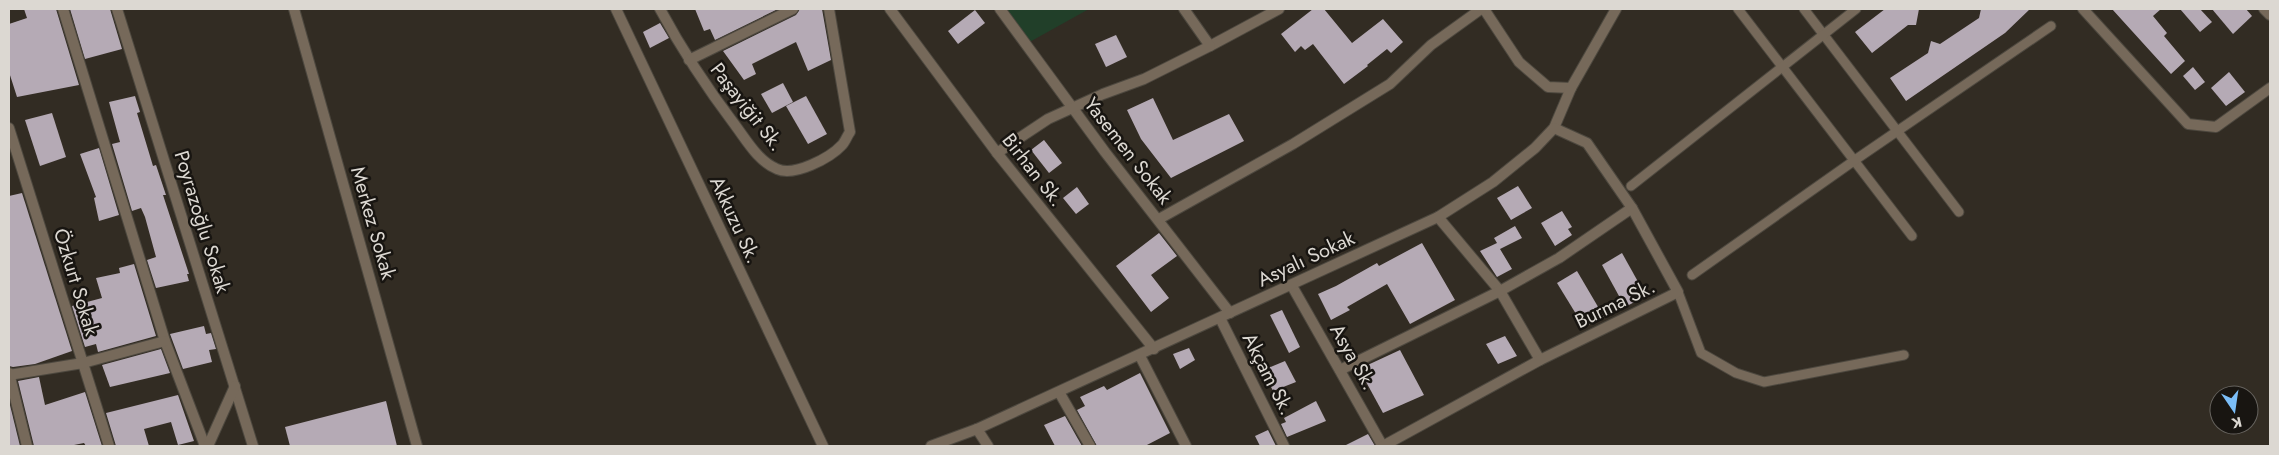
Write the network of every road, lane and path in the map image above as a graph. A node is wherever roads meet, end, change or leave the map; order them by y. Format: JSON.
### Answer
{"nodes":[{"id":1,"x":63,"y":9,"type":"edge"},
{"id":2,"x":117,"y":9,"type":"edge"},
{"id":3,"x":294,"y":9,"type":"edge"},
{"id":4,"x":616,"y":9,"type":"edge"},
{"id":5,"x":660,"y":9,"type":"edge"},
{"id":6,"x":793,"y":9,"type":"edge"},
{"id":7,"x":829,"y":9,"type":"edge"},
{"id":8,"x":890,"y":9,"type":"edge"},
{"id":9,"x":1000,"y":9,"type":"edge"},
{"id":10,"x":1184,"y":9,"type":"edge"},
{"id":11,"x":1279,"y":9,"type":"edge"},
{"id":12,"x":1483,"y":9,"type":"edge"},
{"id":13,"x":1616,"y":9,"type":"edge"},
{"id":14,"x":1738,"y":9,"type":"edge"},
{"id":15,"x":1804,"y":9,"type":"edge"},
{"id":16,"x":1856,"y":9,"type":"edge"},
{"id":17,"x":2083,"y":9,"type":"edge"},
{"id":18,"x":2264,"y":9,"type":"edge"},
{"id":19,"x":2270,"y":15,"type":"edge"},
{"id":20,"x":2051,"y":26,"type":"dead end"},
{"id":21,"x":1824,"y":34,"type":"junction"},
{"id":22,"x":1210,"y":46,"type":"junction"},
{"id":23,"x":689,"y":60,"type":"junction"},
{"id":24,"x":1784,"y":67,"type":"junction"},
{"id":25,"x":1571,"y":88,"type":"junction"},
{"id":26,"x":2270,"y":88,"type":"edge"},
{"id":27,"x":1073,"y":109,"type":"junction"},
{"id":28,"x":9,"y":128,"type":"edge"},
{"id":29,"x":1554,"y":128,"type":"junction"},
{"id":30,"x":1898,"y":130,"type":"junction"},
{"id":31,"x":996,"y":153,"type":"junction"},
{"id":32,"x":1855,"y":160,"type":"junction"},
{"id":33,"x":1632,"y":186,"type":"dead end"},
{"id":34,"x":1632,"y":208,"type":"junction"},
{"id":35,"x":1959,"y":212,"type":"dead end"},
{"id":36,"x":1438,"y":217,"type":"junction"},
{"id":37,"x":1159,"y":219,"type":"junction"},
{"id":38,"x":1912,"y":236,"type":"dead end"},
{"id":39,"x":1692,"y":275,"type":"dead end"},
{"id":40,"x":1292,"y":286,"type":"junction"},
{"id":41,"x":1500,"y":291,"type":"junction"},
{"id":42,"x":1678,"y":292,"type":"junction"},
{"id":43,"x":1230,"y":313,"type":"junction"},
{"id":44,"x":1220,"y":318,"type":"junction"},
{"id":45,"x":165,"y":341,"type":"junction"},
{"id":46,"x":1154,"y":349,"type":"junction"},
{"id":47,"x":1904,"y":355,"type":"dead end"},
{"id":48,"x":1140,"y":356,"type":"junction"},
{"id":49,"x":1540,"y":360,"type":"junction"},
{"id":50,"x":83,"y":363,"type":"junction"},
{"id":51,"x":1340,"y":370,"type":"junction"},
{"id":52,"x":9,"y":374,"type":"edge"},
{"id":53,"x":235,"y":386,"type":"junction"},
{"id":54,"x":1059,"y":392,"type":"junction"},
{"id":55,"x":977,"y":429,"type":"junction"},
{"id":56,"x":27,"y":446,"type":"edge"},
{"id":57,"x":109,"y":446,"type":"edge"},
{"id":58,"x":207,"y":446,"type":"edge"},
{"id":59,"x":254,"y":446,"type":"edge"},
{"id":60,"x":417,"y":446,"type":"edge"},
{"id":61,"x":823,"y":446,"type":"edge"},
{"id":62,"x":931,"y":446,"type":"edge"},
{"id":63,"x":988,"y":446,"type":"edge"},
{"id":64,"x":1090,"y":446,"type":"edge"},
{"id":65,"x":1186,"y":446,"type":"edge"},
{"id":66,"x":1284,"y":446,"type":"edge"},
{"id":67,"x":1383,"y":446,"type":"edge"}],
"edges":[{"from":1,"to":45,"type":"street"},
{"from":2,"to":53,"type":"street","name":"Poyrazoğlu Sokak"},
{"from":3,"to":60,"type":"street","name":"Merkez Sokak"},
{"from":4,"to":61,"type":"street","name":"Akkuzu Sk."},
{"from":5,"to":23,"type":"street","name":"Paşayiğit Sk."},
{"from":6,"to":23,"type":"street"},
{"from":7,"to":23,"type":"street","name":"Paşayiğit Sk."},
{"from":8,"to":31,"type":"street","name":"Birhan Sk."},
{"from":9,"to":27,"type":"street","name":"Yasemen Sokak"},
{"from":10,"to":22,"type":"street"},
{"from":11,"to":22,"type":"street"},
{"from":12,"to":25,"type":"street"},
{"from":12,"to":37,"type":"street"},
{"from":13,"to":25,"type":"street","name":"Asyalı Sokak"},
{"from":14,"to":24,"type":"lane"},
{"from":15,"to":21,"type":"lane"},
{"from":16,"to":21,"type":"lane"},
{"from":17,"to":26,"type":"street"},
{"from":18,"to":19,"type":"street"},
{"from":20,"to":30,"type":"lane"},
{"from":21,"to":24,"type":"lane"},
{"from":21,"to":30,"type":"lane"},
{"from":22,"to":27,"type":"street"},
{"from":24,"to":32,"type":"lane"},
{"from":24,"to":33,"type":"lane"},
{"from":25,"to":29,"type":"street","name":"Asyalı Sokak"},
{"from":27,"to":31,"type":"street"},
{"from":27,"to":37,"type":"street","name":"Yasemen Sokak"},
{"from":28,"to":50,"type":"street","name":"Özkurt Sokak"},
{"from":29,"to":34,"type":"street","name":"Burma Sk."},
{"from":29,"to":36,"type":"street","name":"Asyalı Sokak"},
{"from":30,"to":32,"type":"lane"},
{"from":30,"to":35,"type":"lane"},
{"from":31,"to":46,"type":"street","name":"Birhan Sk."},
{"from":32,"to":38,"type":"lane"},
{"from":32,"to":39,"type":"lane"},
{"from":34,"to":41,"type":"street"},
{"from":34,"to":42,"type":"street","name":"Burma Sk."},
{"from":36,"to":40,"type":"street","name":"Asyalı Sokak"},
{"from":36,"to":41,"type":"street"},
{"from":37,"to":43,"type":"street","name":"Yasemen Sokak"},
{"from":40,"to":43,"type":"street","name":"Asyalı Sokak"},
{"from":40,"to":51,"type":"street","name":"Asya Sk."},
{"from":41,"to":49,"type":"street"},
{"from":41,"to":51,"type":"street"},
{"from":42,"to":47,"type":"lane"},
{"from":42,"to":49,"type":"street","name":"Burma Sk."},
{"from":43,"to":44,"type":"street","name":"Asyalı Sokak"},
{"from":44,"to":46,"type":"street","name":"Asyalı Sokak"},
{"from":44,"to":66,"type":"street","name":"Akçam Sk."},
{"from":45,"to":50,"type":"street"},
{"from":45,"to":58,"type":"street"},
{"from":46,"to":48,"type":"street","name":"Asyalı Sokak"},
{"from":48,"to":54,"type":"street","name":"Asyalı Sokak"},
{"from":48,"to":65,"type":"street"},
{"from":49,"to":67,"type":"street","name":"Burma Sk."},
{"from":50,"to":52,"type":"street"},
{"from":50,"to":57,"type":"street","name":"Özkurt Sokak"},
{"from":51,"to":67,"type":"street","name":"Asya Sk."},
{"from":52,"to":56,"type":"street"},
{"from":53,"to":58,"type":"street"},
{"from":53,"to":59,"type":"street","name":"Poyrazoğlu Sokak"},
{"from":54,"to":55,"type":"street","name":"Asyalı Sokak"},
{"from":54,"to":64,"type":"street"},
{"from":55,"to":62,"type":"street","name":"Asyalı Sokak"},
{"from":55,"to":63,"type":"street"}]}
